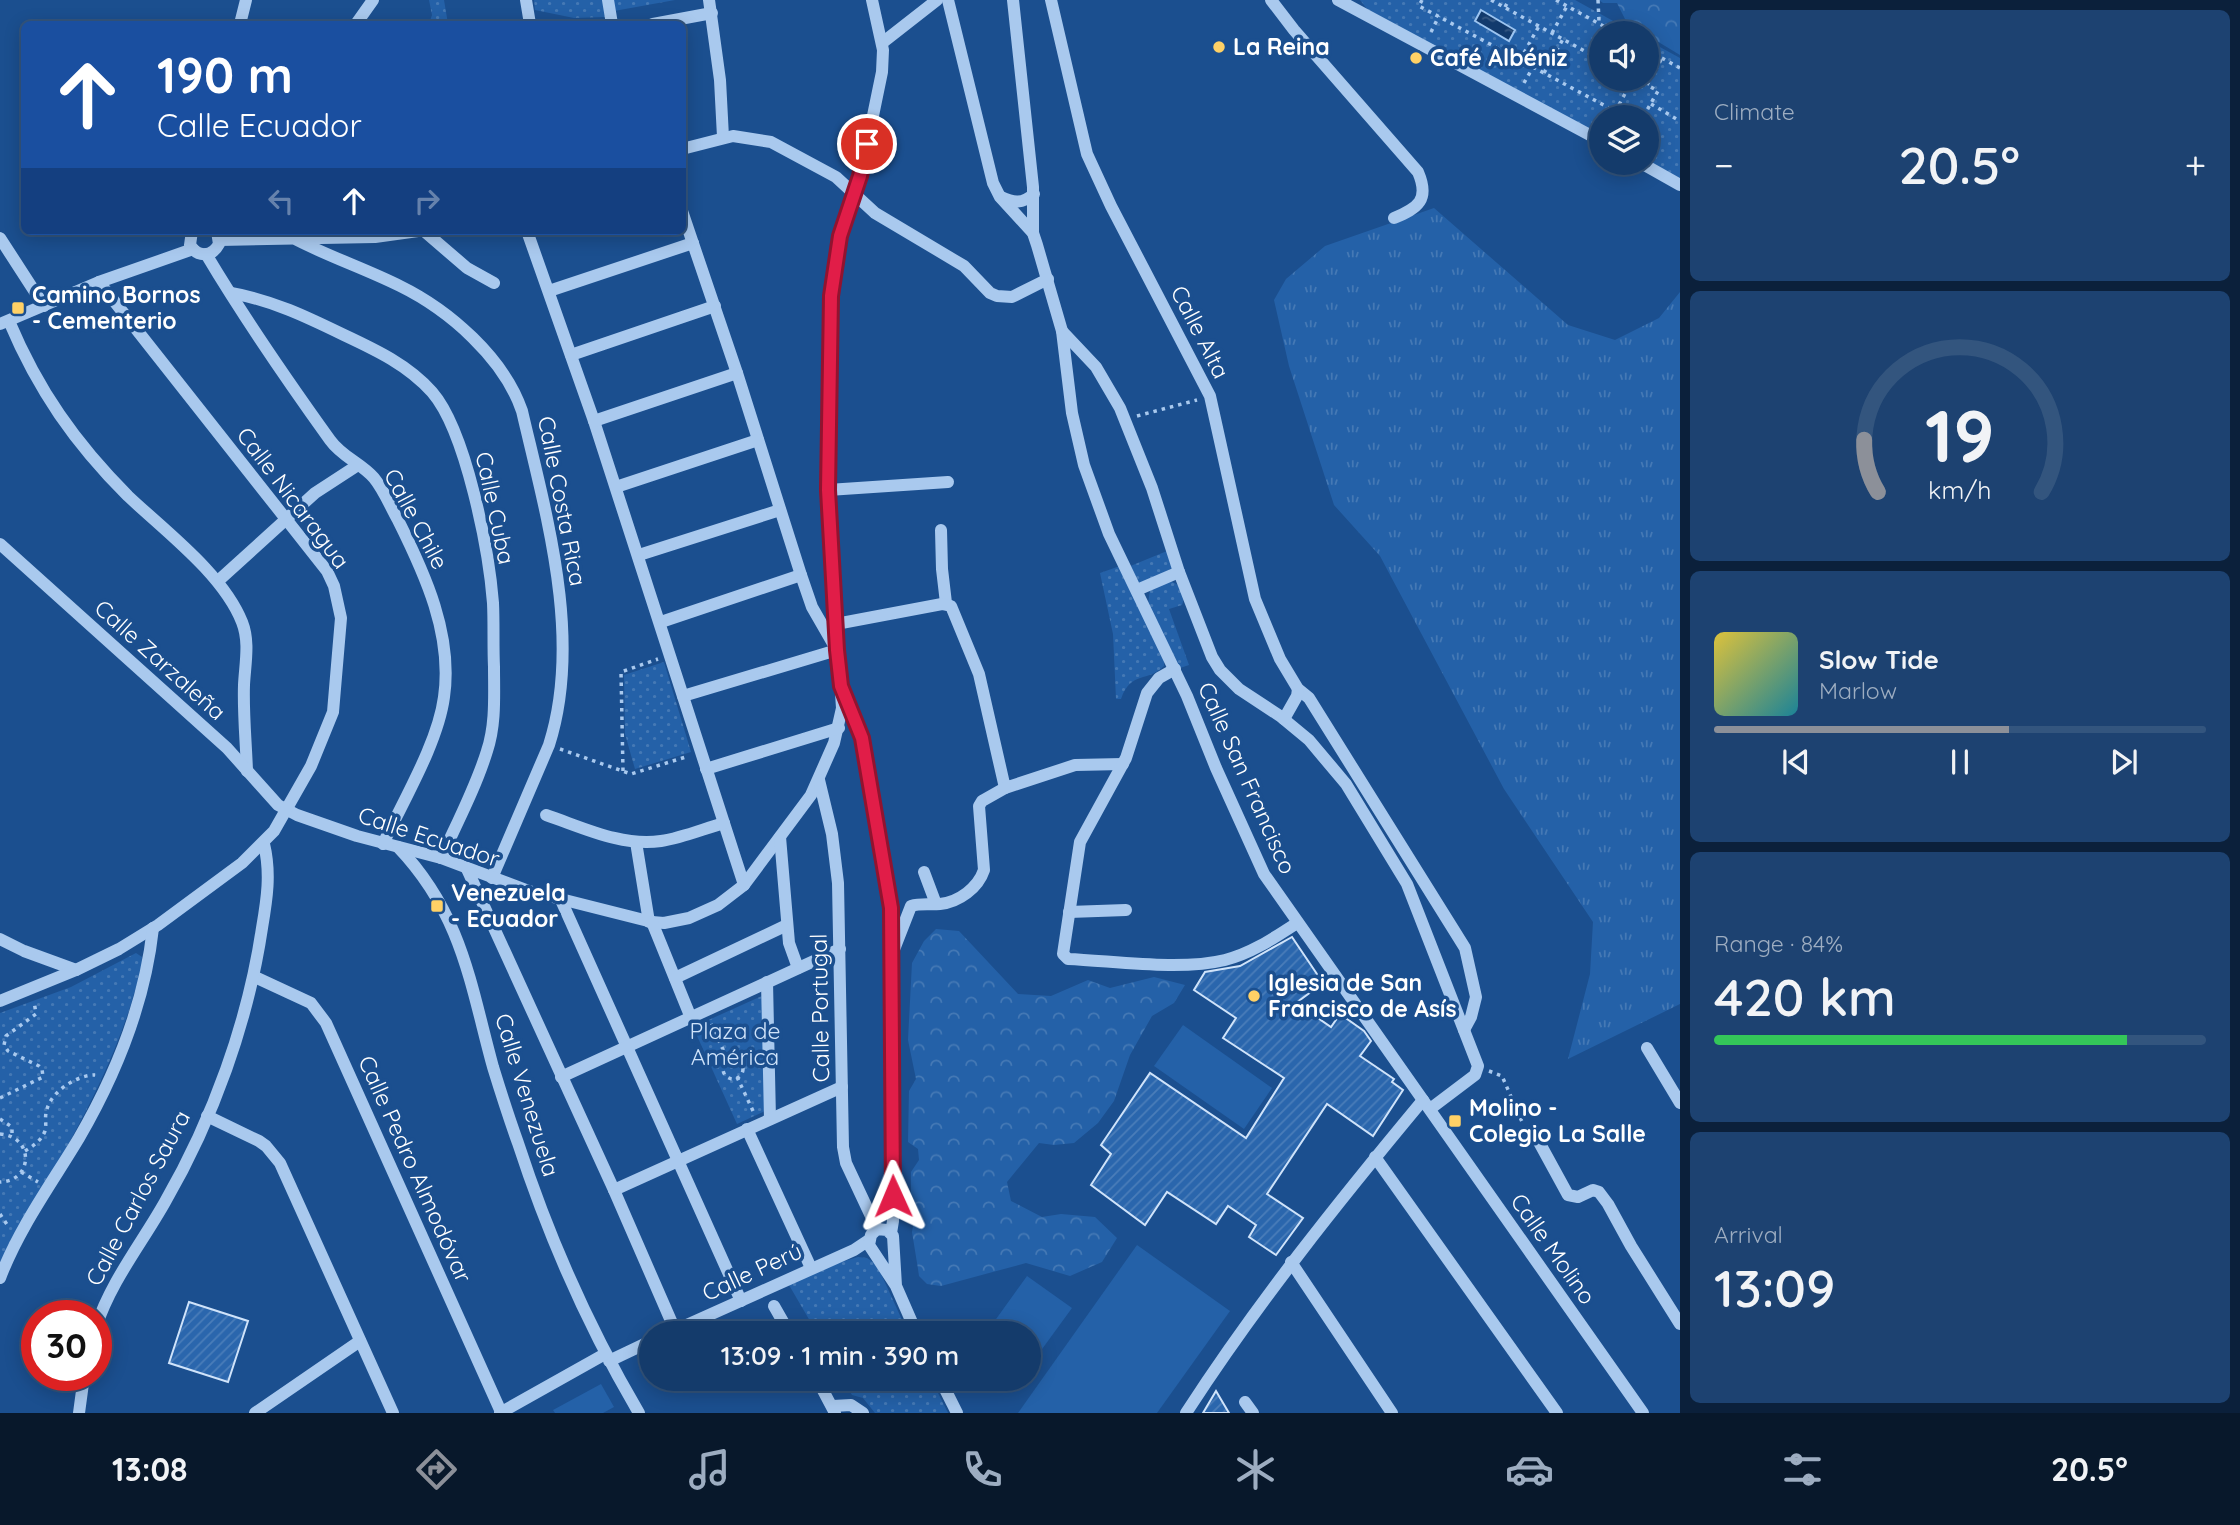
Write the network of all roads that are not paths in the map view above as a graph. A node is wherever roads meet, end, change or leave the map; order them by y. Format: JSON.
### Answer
{"nodes":[{"id":1,"x":246,"y":0,"type":"edge"},
{"id":2,"x":373,"y":0,"type":"edge"},
{"id":3,"x":526,"y":0,"type":"edge"},
{"id":4,"x":608,"y":0,"type":"edge"},
{"id":5,"x":872,"y":0,"type":"edge"},
{"id":6,"x":937,"y":0,"type":"edge"},
{"id":7,"x":948,"y":0,"type":"edge"},
{"id":8,"x":1013,"y":0,"type":"edge"},
{"id":9,"x":1051,"y":0,"type":"edge"},
{"id":10,"x":1271,"y":0,"type":"edge"},
{"id":11,"x":1338,"y":0,"type":"edge"},
{"id":12,"x":1351,"y":0,"type":"edge"},
{"id":13,"x":710,"y":7,"type":"edge"},
{"id":14,"x":1365,"y":13,"type":"junction"},
{"id":15,"x":241,"y":21,"type":"edge"},
{"id":16,"x":358,"y":21,"type":"edge"},
{"id":17,"x":530,"y":21,"type":"edge"},
{"id":18,"x":612,"y":21,"type":"edge"},
{"id":19,"x":663,"y":21,"type":"edge"},
{"id":20,"x":882,"y":43,"type":"junction"},
{"id":21,"x":1589,"y":134,"type":"edge"},
{"id":22,"x":723,"y":137,"type":"junction"},
{"id":23,"x":686,"y":148,"type":"edge"},
{"id":24,"x":1659,"y":173,"type":"edge"},
{"id":25,"x":1680,"y":185,"type":"edge"},
{"id":26,"x":854,"y":192,"type":"junction"},
{"id":27,"x":1034,"y":194,"type":"junction"},
{"id":28,"x":1000,"y":197,"type":"junction"},
{"id":29,"x":1394,"y":218,"type":"dead end"},
{"id":30,"x":686,"y":223,"type":"edge"},
{"id":31,"x":1033,"y":233,"type":"junction"},
{"id":32,"x":191,"y":235,"type":"edge"},
{"id":33,"x":218,"y":235,"type":"edge"},
{"id":34,"x":389,"y":235,"type":"edge"},
{"id":35,"x":429,"y":235,"type":"edge"},
{"id":36,"x":533,"y":235,"type":"edge"},
{"id":37,"x":0,"y":237,"type":"edge"},
{"id":38,"x":296,"y":240,"type":"junction"},
{"id":39,"x":693,"y":243,"type":"junction"},
{"id":40,"x":193,"y":249,"type":"junction"},
{"id":41,"x":206,"y":254,"type":"junction"},
{"id":42,"x":1048,"y":279,"type":"junction"},
{"id":43,"x":99,"y":282,"type":"junction"},
{"id":44,"x":494,"y":283,"type":"dead end"},
{"id":45,"x":549,"y":291,"type":"junction"},
{"id":46,"x":231,"y":293,"type":"junction"},
{"id":47,"x":44,"y":306,"type":"junction"},
{"id":48,"x":715,"y":306,"type":"junction"},
{"id":49,"x":4,"y":322,"type":"edge"},
{"id":50,"x":1062,"y":331,"type":"junction"},
{"id":51,"x":571,"y":355,"type":"junction"},
{"id":52,"x":737,"y":373,"type":"junction"},
{"id":53,"x":594,"y":421,"type":"junction"},
{"id":54,"x":758,"y":440,"type":"junction"},
{"id":55,"x":358,"y":465,"type":"junction"},
{"id":56,"x":948,"y":482,"type":"dead end"},
{"id":57,"x":616,"y":487,"type":"junction"},
{"id":58,"x":828,"y":490,"type":"junction"},
{"id":59,"x":780,"y":510,"type":"junction"},
{"id":60,"x":286,"y":520,"type":"junction"},
{"id":61,"x":941,"y":530,"type":"dead end"},
{"id":62,"x":0,"y":544,"type":"edge"},
{"id":63,"x":639,"y":555,"type":"junction"},
{"id":64,"x":1180,"y":572,"type":"junction"},
{"id":65,"x":801,"y":575,"type":"junction"},
{"id":66,"x":218,"y":582,"type":"junction"},
{"id":67,"x":1137,"y":590,"type":"junction"},
{"id":68,"x":946,"y":603,"type":"junction"},
{"id":69,"x":660,"y":622,"type":"junction"},
{"id":70,"x":836,"y":624,"type":"junction"},
{"id":71,"x":837,"y":650,"type":"junction"},
{"id":72,"x":1175,"y":669,"type":"junction"},
{"id":73,"x":841,"y":686,"type":"junction"},
{"id":74,"x":1298,"y":689,"type":"junction"},
{"id":75,"x":683,"y":696,"type":"junction"},
{"id":76,"x":1284,"y":719,"type":"junction"},
{"id":77,"x":839,"y":728,"type":"junction"},
{"id":78,"x":1123,"y":764,"type":"junction"},
{"id":79,"x":706,"y":769,"type":"junction"},
{"id":80,"x":247,"y":771,"type":"junction"},
{"id":81,"x":819,"y":780,"type":"junction"},
{"id":82,"x":1005,"y":788,"type":"junction"},
{"id":83,"x":288,"y":810,"type":"junction"},
{"id":84,"x":546,"y":815,"type":"dead end"},
{"id":85,"x":724,"y":822,"type":"junction"},
{"id":86,"x":780,"y":837,"type":"junction"},
{"id":87,"x":636,"y":842,"type":"junction"},
{"id":88,"x":264,"y":844,"type":"junction"},
{"id":89,"x":383,"y":844,"type":"junction"},
{"id":90,"x":398,"y":847,"type":"junction"},
{"id":91,"x":442,"y":858,"type":"junction"},
{"id":92,"x":467,"y":869,"type":"junction"},
{"id":93,"x":924,"y":872,"type":"dead end"},
{"id":94,"x":492,"y":878,"type":"junction"},
{"id":95,"x":744,"y":885,"type":"junction"},
{"id":96,"x":561,"y":900,"type":"junction"},
{"id":97,"x":936,"y":904,"type":"junction"},
{"id":98,"x":1126,"y":910,"type":"dead end"},
{"id":99,"x":1069,"y":912,"type":"junction"},
{"id":100,"x":650,"y":922,"type":"junction"},
{"id":101,"x":1297,"y":923,"type":"junction"},
{"id":102,"x":787,"y":925,"type":"junction"},
{"id":103,"x":153,"y":928,"type":"junction"},
{"id":104,"x":0,"y":939,"type":"edge"},
{"id":105,"x":840,"y":948,"type":"junction"},
{"id":106,"x":891,"y":957,"type":"junction"},
{"id":107,"x":798,"y":968,"type":"junction"},
{"id":108,"x":76,"y":970,"type":"junction"},
{"id":109,"x":255,"y":977,"type":"junction"},
{"id":110,"x":675,"y":978,"type":"junction"},
{"id":111,"x":767,"y":982,"type":"junction"},
{"id":112,"x":0,"y":1001,"type":"edge"},
{"id":113,"x":691,"y":1017,"type":"junction"},
{"id":114,"x":1464,"y":1030,"type":"junction"},
{"id":115,"x":628,"y":1047,"type":"junction"},
{"id":116,"x":1647,"y":1048,"type":"dead end"},
{"id":117,"x":561,"y":1077,"type":"junction"},
{"id":118,"x":842,"y":1087,"type":"junction"},
{"id":119,"x":1680,"y":1103,"type":"edge"},
{"id":120,"x":1427,"y":1105,"type":"junction"},
{"id":121,"x":207,"y":1116,"type":"junction"},
{"id":122,"x":759,"y":1124,"type":"junction"},
{"id":123,"x":1533,"y":1131,"type":"road end"},
{"id":124,"x":1375,"y":1157,"type":"junction"},
{"id":125,"x":678,"y":1160,"type":"junction"},
{"id":126,"x":614,"y":1190,"type":"junction"},
{"id":127,"x":877,"y":1229,"type":"junction"},
{"id":128,"x":891,"y":1233,"type":"junction"},
{"id":129,"x":872,"y":1248,"type":"junction"},
{"id":130,"x":892,"y":1249,"type":"junction"},
{"id":131,"x":1291,"y":1262,"type":"junction"},
{"id":132,"x":811,"y":1268,"type":"junction"},
{"id":133,"x":0,"y":1278,"type":"edge"},
{"id":134,"x":896,"y":1286,"type":"junction"},
{"id":135,"x":107,"y":1300,"type":"edge"},
{"id":136,"x":741,"y":1301,"type":"junction"},
{"id":137,"x":774,"y":1306,"type":"dead end"},
{"id":138,"x":667,"y":1321,"type":"edge"},
{"id":139,"x":696,"y":1321,"type":"edge"},
{"id":140,"x":783,"y":1321,"type":"edge"},
{"id":141,"x":911,"y":1321,"type":"edge"},
{"id":142,"x":1680,"y":1324,"type":"edge"},
{"id":143,"x":360,"y":1341,"type":"junction"},
{"id":144,"x":639,"y":1346,"type":"edge"},
{"id":145,"x":607,"y":1358,"type":"junction"},
{"id":146,"x":81,"y":1391,"type":"edge"},
{"id":147,"x":824,"y":1391,"type":"edge"},
{"id":148,"x":946,"y":1391,"type":"edge"},
{"id":149,"x":1245,"y":1402,"type":"dead end"},
{"id":150,"x":834,"y":1410,"type":"edge"},
{"id":151,"x":500,"y":1412,"type":"edge"},
{"id":152,"x":79,"y":1413,"type":"edge"},
{"id":153,"x":255,"y":1413,"type":"edge"},
{"id":154,"x":393,"y":1413,"type":"edge"},
{"id":155,"x":639,"y":1413,"type":"edge"},
{"id":156,"x":863,"y":1413,"type":"edge"},
{"id":157,"x":957,"y":1413,"type":"edge"},
{"id":158,"x":1186,"y":1413,"type":"edge"},
{"id":159,"x":1253,"y":1413,"type":"edge"},
{"id":160,"x":1392,"y":1413,"type":"edge"},
{"id":161,"x":1557,"y":1413,"type":"edge"},
{"id":162,"x":1643,"y":1413,"type":"edge"}],
"edges":[{"from":1,"to":15,"type":"street"},
{"from":2,"to":16,"type":"street"},
{"from":3,"to":17,"type":"street"},
{"from":4,"to":18,"type":"street"},
{"from":5,"to":20,"type":"street","name":"Calle Ecuador"},
{"from":6,"to":20,"type":"street"},
{"from":7,"to":28,"type":"street"},
{"from":8,"to":27,"type":"street"},
{"from":9,"to":74,"type":"street","name":"Calle Alta"},
{"from":10,"to":29,"type":"street"},
{"from":11,"to":14,"type":"street"},
{"from":12,"to":14,"type":"street"},
{"from":13,"to":19,"type":"street"},
{"from":13,"to":22,"type":"street"},
{"from":14,"to":21,"type":"street"},
{"from":20,"to":26,"type":"street","name":"Calle Ecuador"},
{"from":22,"to":23,"type":"street"},
{"from":22,"to":26,"type":"street"},
{"from":24,"to":25,"type":"street"},
{"from":26,"to":42,"type":"street"},
{"from":26,"to":58,"type":"street","name":"Calle Ecuador"},
{"from":27,"to":28,"type":"street"},
{"from":27,"to":31,"type":"street"},
{"from":28,"to":31,"type":"street"},
{"from":30,"to":39,"type":"street"},
{"from":31,"to":42,"type":"street","name":"Calle San Francisco"},
{"from":32,"to":40,"type":"street"},
{"from":33,"to":38,"type":"street"},
{"from":33,"to":41,"type":"street"},
{"from":34,"to":38,"type":"street"},
{"from":35,"to":44,"type":"street"},
{"from":36,"to":45,"type":"street"},
{"from":37,"to":47,"type":"street"},
{"from":38,"to":94,"type":"street","name":"Calle Costa Rica"},
{"from":39,"to":45,"type":"street"},
{"from":39,"to":48,"type":"street"},
{"from":40,"to":41,"type":"street"},
{"from":40,"to":43,"type":"street"},
{"from":41,"to":46,"type":"street","name":"Calle Chile"},
{"from":42,"to":50,"type":"street","name":"Calle San Francisco"},
{"from":43,"to":47,"type":"street"},
{"from":43,"to":60,"type":"street","name":"Calle Nicaragua"},
{"from":45,"to":51,"type":"street"},
{"from":46,"to":55,"type":"street","name":"Calle Chile"},
{"from":46,"to":91,"type":"street","name":"Calle Cuba"},
{"from":47,"to":49,"type":"street"},
{"from":48,"to":51,"type":"street"},
{"from":48,"to":52,"type":"street"},
{"from":49,"to":66,"type":"street"},
{"from":50,"to":64,"type":"street"},
{"from":50,"to":67,"type":"street","name":"Calle San Francisco"},
{"from":51,"to":53,"type":"street"},
{"from":52,"to":53,"type":"street"},
{"from":52,"to":54,"type":"street"},
{"from":53,"to":57,"type":"street"},
{"from":54,"to":57,"type":"street"},
{"from":54,"to":59,"type":"street"},
{"from":55,"to":60,"type":"street"},
{"from":55,"to":89,"type":"street","name":"Calle Chile"},
{"from":56,"to":58,"type":"street"},
{"from":57,"to":63,"type":"street"},
{"from":58,"to":70,"type":"street","name":"Calle Ecuador"},
{"from":59,"to":63,"type":"street"},
{"from":59,"to":65,"type":"street"},
{"from":60,"to":66,"type":"street"},
{"from":60,"to":83,"type":"street","name":"Calle Nicaragua"},
{"from":61,"to":68,"type":"street"},
{"from":62,"to":80,"type":"street","name":"Calle Zarzaleña"},
{"from":63,"to":69,"type":"street"},
{"from":64,"to":67,"type":"street"},
{"from":64,"to":76,"type":"street"},
{"from":65,"to":69,"type":"street"},
{"from":65,"to":71,"type":"street"},
{"from":66,"to":80,"type":"street"},
{"from":67,"to":72,"type":"street","name":"Calle San Francisco"},
{"from":68,"to":70,"type":"street"},
{"from":68,"to":82,"type":"street"},
{"from":69,"to":75,"type":"street"},
{"from":70,"to":71,"type":"street","name":"Calle Ecuador"},
{"from":71,"to":73,"type":"street","name":"Calle Ecuador"},
{"from":71,"to":75,"type":"street"},
{"from":72,"to":78,"type":"street"},
{"from":72,"to":101,"type":"street","name":"Calle San Francisco"},
{"from":73,"to":77,"type":"street","name":"Calle Ecuador"},
{"from":73,"to":106,"type":"street"},
{"from":74,"to":76,"type":"street"},
{"from":74,"to":114,"type":"street","name":"Calle Alta"},
{"from":75,"to":79,"type":"street"},
{"from":76,"to":114,"type":"street"},
{"from":77,"to":79,"type":"street"},
{"from":77,"to":81,"type":"street","name":"Calle Ecuador"},
{"from":78,"to":82,"type":"street"},
{"from":78,"to":99,"type":"street"},
{"from":79,"to":85,"type":"street"},
{"from":80,"to":83,"type":"street","name":"Calle Zarzaleña"},
{"from":81,"to":86,"type":"street","name":"Calle Ecuador"},
{"from":81,"to":105,"type":"street","name":"Calle Portugal"},
{"from":82,"to":97,"type":"street"},
{"from":83,"to":88,"type":"street","name":"Calle Nicaragua"},
{"from":83,"to":89,"type":"street","name":"Calle Ecuador"},
{"from":84,"to":87,"type":"street"},
{"from":85,"to":87,"type":"street"},
{"from":85,"to":95,"type":"street"},
{"from":86,"to":95,"type":"street","name":"Calle Ecuador"},
{"from":86,"to":102,"type":"street"},
{"from":87,"to":100,"type":"street"},
{"from":88,"to":103,"type":"street","name":"Calle Nicaragua"},
{"from":88,"to":109,"type":"street","name":"Calle Carlos Saura"},
{"from":89,"to":90,"type":"street","name":"Calle Ecuador"},
{"from":90,"to":91,"type":"street","name":"Calle Ecuador"},
{"from":90,"to":145,"type":"street","name":"Calle Venezuela"},
{"from":91,"to":92,"type":"street","name":"Calle Ecuador"},
{"from":92,"to":94,"type":"street","name":"Calle Ecuador"},
{"from":92,"to":117,"type":"street"},
{"from":93,"to":97,"type":"street"},
{"from":94,"to":96,"type":"street","name":"Calle Ecuador"},
{"from":95,"to":100,"type":"street","name":"Calle Ecuador"},
{"from":96,"to":100,"type":"street","name":"Calle Ecuador"},
{"from":96,"to":115,"type":"street"},
{"from":97,"to":106,"type":"street"},
{"from":98,"to":99,"type":"street"},
{"from":99,"to":101,"type":"street"},
{"from":100,"to":110,"type":"street"},
{"from":101,"to":120,"type":"street","name":"Calle San Francisco"},
{"from":102,"to":107,"type":"street"},
{"from":102,"to":110,"type":"street"},
{"from":103,"to":108,"type":"street","name":"Calle Nicaragua"},
{"from":103,"to":133,"type":"street"},
{"from":104,"to":108,"type":"street"},
{"from":105,"to":107,"type":"street"},
{"from":105,"to":118,"type":"street","name":"Calle Portugal"},
{"from":106,"to":128,"type":"street"},
{"from":107,"to":111,"type":"street"},
{"from":108,"to":112,"type":"street","name":"Calle Nicaragua"},
{"from":109,"to":121,"type":"street","name":"Calle Carlos Saura"},
{"from":109,"to":151,"type":"street","name":"Calle Pedro Almodóvar"},
{"from":110,"to":113,"type":"street"},
{"from":111,"to":113,"type":"street"},
{"from":111,"to":122,"type":"street"},
{"from":113,"to":115,"type":"street"},
{"from":114,"to":120,"type":"street"},
{"from":115,"to":117,"type":"street"},
{"from":115,"to":125,"type":"street"},
{"from":116,"to":119,"type":"street"},
{"from":117,"to":126,"type":"street"},
{"from":118,"to":122,"type":"street"},
{"from":118,"to":127,"type":"street","name":"Calle Portugal"},
{"from":120,"to":124,"type":"street"},
{"from":120,"to":162,"type":"street","name":"Calle Molino"},
{"from":121,"to":135,"type":"street","name":"Calle Carlos Saura"},
{"from":121,"to":143,"type":"street"},
{"from":122,"to":125,"type":"street"},
{"from":122,"to":132,"type":"street"},
{"from":123,"to":142,"type":"street"},
{"from":124,"to":131,"type":"street"},
{"from":124,"to":161,"type":"street"},
{"from":125,"to":126,"type":"street"},
{"from":125,"to":136,"type":"street"},
{"from":126,"to":138,"type":"street"},
{"from":127,"to":128,"type":"street"},
{"from":127,"to":129,"type":"street"},
{"from":128,"to":130,"type":"street"},
{"from":129,"to":130,"type":"street"},
{"from":129,"to":132,"type":"street","name":"Calle Perú"},
{"from":129,"to":134,"type":"street"},
{"from":130,"to":134,"type":"street"},
{"from":131,"to":158,"type":"street"},
{"from":131,"to":160,"type":"street"},
{"from":132,"to":136,"type":"street","name":"Calle Perú"},
{"from":134,"to":141,"type":"street"},
{"from":136,"to":139,"type":"street","name":"Calle Perú"},
{"from":137,"to":140,"type":"street"},
{"from":143,"to":153,"type":"street"},
{"from":143,"to":154,"type":"street"},
{"from":144,"to":145,"type":"street"},
{"from":145,"to":151,"type":"street"},
{"from":145,"to":155,"type":"street","name":"Calle Venezuela"},
{"from":146,"to":152,"type":"street"},
{"from":147,"to":150,"type":"street"},
{"from":148,"to":157,"type":"street"},
{"from":149,"to":159,"type":"street"},
{"from":150,"to":156,"type":"street"}]}
